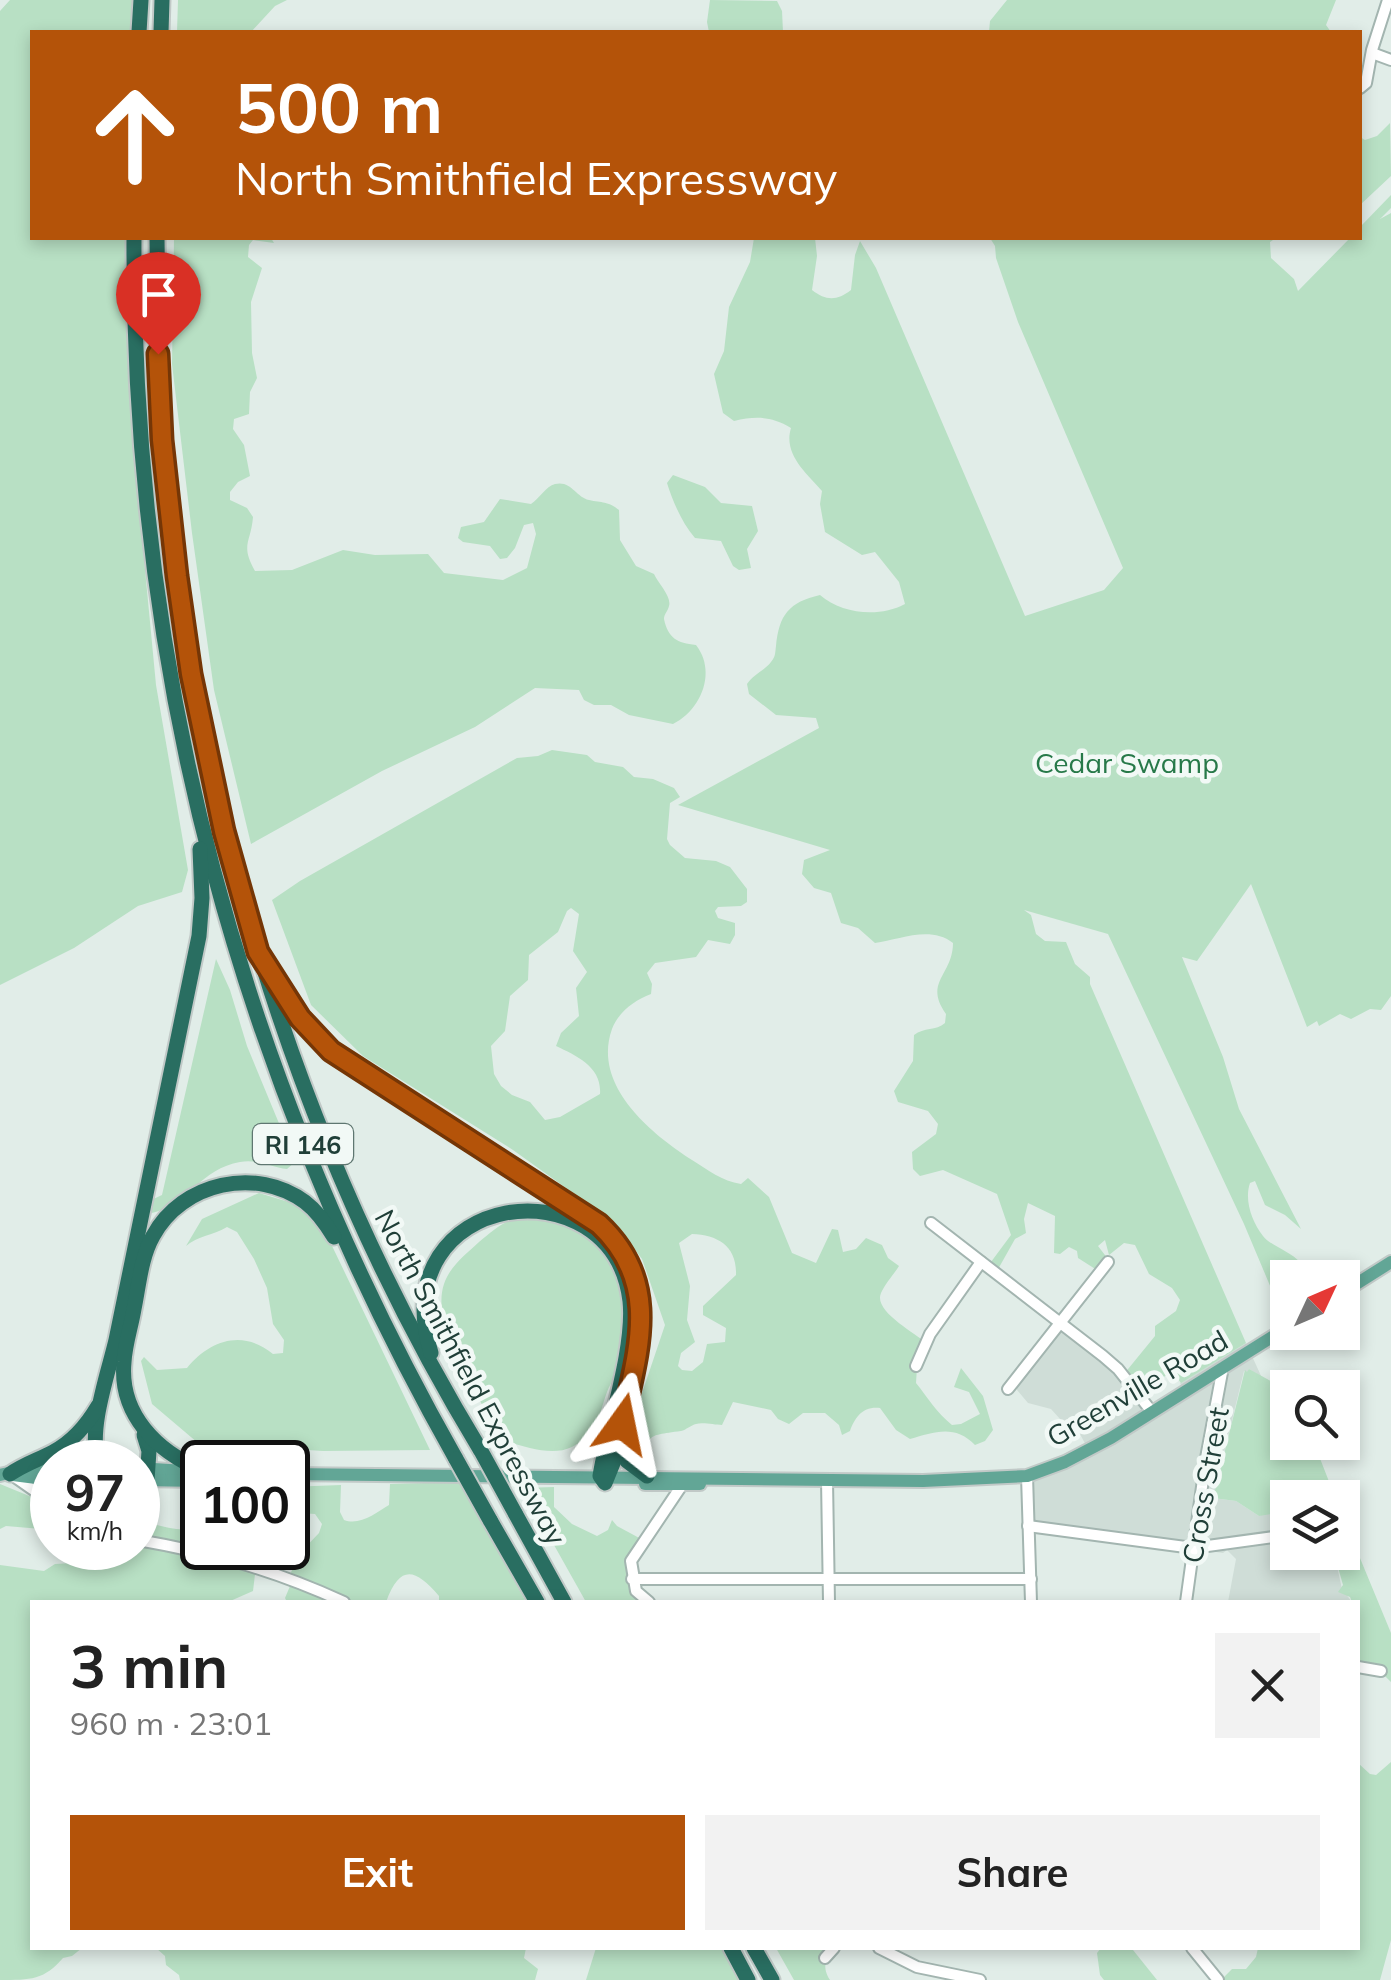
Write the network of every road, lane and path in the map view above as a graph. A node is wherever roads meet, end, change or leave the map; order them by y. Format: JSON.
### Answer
{"nodes":[{"id":1,"x":140,"y":0,"type":"edge"},
{"id":2,"x":162,"y":0,"type":"edge"},
{"id":3,"x":1388,"y":0,"type":"edge"},
{"id":4,"x":139,"y":30,"type":"edge"},
{"id":5,"x":161,"y":30,"type":"edge"},
{"id":6,"x":1372,"y":54,"type":"junction"},
{"id":7,"x":1391,"y":60,"type":"edge"},
{"id":8,"x":1362,"y":86,"type":"edge"},
{"id":9,"x":134,"y":240,"type":"edge"},
{"id":10,"x":157,"y":240,"type":"edge"},
{"id":11,"x":196,"y":810,"type":"junction"},
{"id":12,"x":258,"y":952,"type":"junction"},
{"id":13,"x":931,"y":1223,"type":"dead end"},
{"id":14,"x":980,"y":1262,"type":"junction"},
{"id":15,"x":1108,"y":1262,"type":"dead end"},
{"id":16,"x":1391,"y":1262,"type":"edge"},
{"id":17,"x":361,"y":1280,"type":"junction"},
{"id":18,"x":1360,"y":1282,"type":"edge"},
{"id":19,"x":1060,"y":1322,"type":"junction"},
{"id":20,"x":1270,"y":1338,"type":"edge"},
{"id":21,"x":916,"y":1366,"type":"dead end"},
{"id":22,"x":1223,"y":1367,"type":"junction"},
{"id":23,"x":1008,"y":1389,"type":"dead end"},
{"id":24,"x":446,"y":1394,"type":"junction"},
{"id":25,"x":100,"y":1402,"type":"junction"},
{"id":26,"x":1152,"y":1412,"type":"junction"},
{"id":27,"x":140,"y":1427,"type":"junction"},
{"id":28,"x":96,"y":1440,"type":"edge"},
{"id":29,"x":145,"y":1440,"type":"edge"},
{"id":30,"x":620,"y":1446,"type":"junction"},
{"id":31,"x":180,"y":1461,"type":"edge"},
{"id":32,"x":30,"y":1468,"type":"edge"},
{"id":33,"x":5,"y":1475,"type":"edge"},
{"id":34,"x":647,"y":1476,"type":"junction"},
{"id":35,"x":1027,"y":1476,"type":"junction"},
{"id":36,"x":30,"y":1478,"type":"edge"},
{"id":37,"x":310,"y":1478,"type":"edge"},
{"id":38,"x":310,"y":1478,"type":"edge"},
{"id":39,"x":600,"y":1478,"type":"junction"},
{"id":40,"x":765,"y":1480,"type":"junction"},
{"id":41,"x":827,"y":1480,"type":"junction"},
{"id":42,"x":682,"y":1485,"type":"junction"},
{"id":43,"x":30,"y":1490,"type":"edge"},
{"id":44,"x":1028,"y":1526,"type":"junction"},
{"id":45,"x":1270,"y":1537,"type":"edge"},
{"id":46,"x":160,"y":1544,"type":"edge"},
{"id":47,"x":1193,"y":1548,"type":"junction"},
{"id":48,"x":632,"y":1579,"type":"junction"},
{"id":49,"x":1031,"y":1579,"type":"junction"},
{"id":50,"x":829,"y":1580,"type":"junction"},
{"id":51,"x":340,"y":1600,"type":"edge"},
{"id":52,"x":536,"y":1600,"type":"edge"},
{"id":53,"x":563,"y":1600,"type":"edge"},
{"id":54,"x":647,"y":1600,"type":"edge"},
{"id":55,"x":829,"y":1600,"type":"edge"},
{"id":56,"x":1031,"y":1600,"type":"edge"},
{"id":57,"x":1186,"y":1600,"type":"edge"},
{"id":58,"x":1360,"y":1667,"type":"edge"},
{"id":59,"x":1381,"y":1670,"type":"dead end"},
{"id":60,"x":732,"y":1950,"type":"edge"},
{"id":61,"x":755,"y":1950,"type":"edge"},
{"id":62,"x":832,"y":1950,"type":"edge"},
{"id":63,"x":884,"y":1950,"type":"edge"},
{"id":64,"x":1194,"y":1950,"type":"edge"},
{"id":65,"x":825,"y":1958,"type":"dead end"},
{"id":66,"x":964,"y":1978,"type":"edge"},
{"id":67,"x":748,"y":1980,"type":"edge"},
{"id":68,"x":772,"y":1980,"type":"edge"},
{"id":69,"x":980,"y":1980,"type":"edge"},
{"id":70,"x":1218,"y":1980,"type":"edge"}],
"edges":[{"from":1,"to":4,"type":"highway"},
{"from":2,"to":5,"type":"highway"},
{"from":3,"to":6,"type":"street"},
{"from":6,"to":7,"type":"street"},
{"from":6,"to":8,"type":"street"},
{"from":9,"to":11,"type":"highway","name":"North Smithfield Expressway","number":"RI 146"},
{"from":10,"to":12,"type":"highway","name":"North Smithfield Expressway","number":"RI 146"},
{"from":11,"to":17,"type":"highway","name":"North Smithfield Expressway","number":"RI 146"},
{"from":11,"to":25,"type":"highway"},
{"from":12,"to":24,"type":"highway","name":"North Smithfield Expressway","number":"RI 146"},
{"from":12,"to":30,"type":"highway"},
{"from":13,"to":14,"type":"street"},
{"from":14,"to":19,"type":"street"},
{"from":14,"to":21,"type":"street"},
{"from":15,"to":19,"type":"street"},
{"from":16,"to":18,"type":"main road"},
{"from":17,"to":27,"type":"highway"},
{"from":17,"to":52,"type":"highway","name":"North Smithfield Expressway","number":"RI 146","bridge":true},
{"from":19,"to":23,"type":"street"},
{"from":19,"to":26,"type":"street"},
{"from":20,"to":22,"type":"main road","name":"Greenville Road"},
{"from":22,"to":26,"type":"main road","name":"Greenville Road"},
{"from":22,"to":47,"type":"street","name":"Cross Street"},
{"from":24,"to":39,"type":"highway"},
{"from":24,"to":53,"type":"highway","name":"North Smithfield Expressway","number":"RI 146","bridge":true},
{"from":25,"to":28,"type":"highway"},
{"from":25,"to":33,"type":"highway"},
{"from":26,"to":35,"type":"main road","name":"Greenville Road"},
{"from":27,"to":29,"type":"highway"},
{"from":27,"to":31,"type":"highway"},
{"from":30,"to":34,"type":"highway"},
{"from":30,"to":39,"type":"highway"},
{"from":32,"to":33,"type":"main road"},
{"from":33,"to":36,"type":"main road"},
{"from":33,"to":43,"type":"street"},
{"from":34,"to":39,"type":"main road","name":"Greenville Road"},
{"from":34,"to":40,"type":"main road","name":"Greenville Road"},
{"from":35,"to":41,"type":"main road","name":"Greenville Road"},
{"from":35,"to":44,"type":"street"},
{"from":37,"to":39,"type":"main road","name":"Greenville Road"},
{"from":38,"to":39,"type":"main road","name":"Greenville Road"},
{"from":39,"to":42,"type":"main road","name":"Greenville Road"},
{"from":40,"to":41,"type":"main road","name":"Greenville Road"},
{"from":40,"to":42,"type":"main road","name":"Greenville Road"},
{"from":41,"to":50,"type":"street"},
{"from":42,"to":48,"type":"street"},
{"from":44,"to":47,"type":"street"},
{"from":44,"to":49,"type":"street"},
{"from":45,"to":47,"type":"street"},
{"from":46,"to":51,"type":"street"},
{"from":47,"to":57,"type":"street","name":"Cross Street"},
{"from":48,"to":50,"type":"street"},
{"from":48,"to":54,"type":"street"},
{"from":49,"to":50,"type":"street"},
{"from":49,"to":56,"type":"street"},
{"from":50,"to":55,"type":"street"},
{"from":58,"to":59,"type":"street"},
{"from":60,"to":67,"type":"highway"},
{"from":61,"to":68,"type":"highway"},
{"from":62,"to":65,"type":"street"},
{"from":63,"to":66,"type":"street"},
{"from":64,"to":70,"type":"street"},
{"from":66,"to":69,"type":"street"}]}
